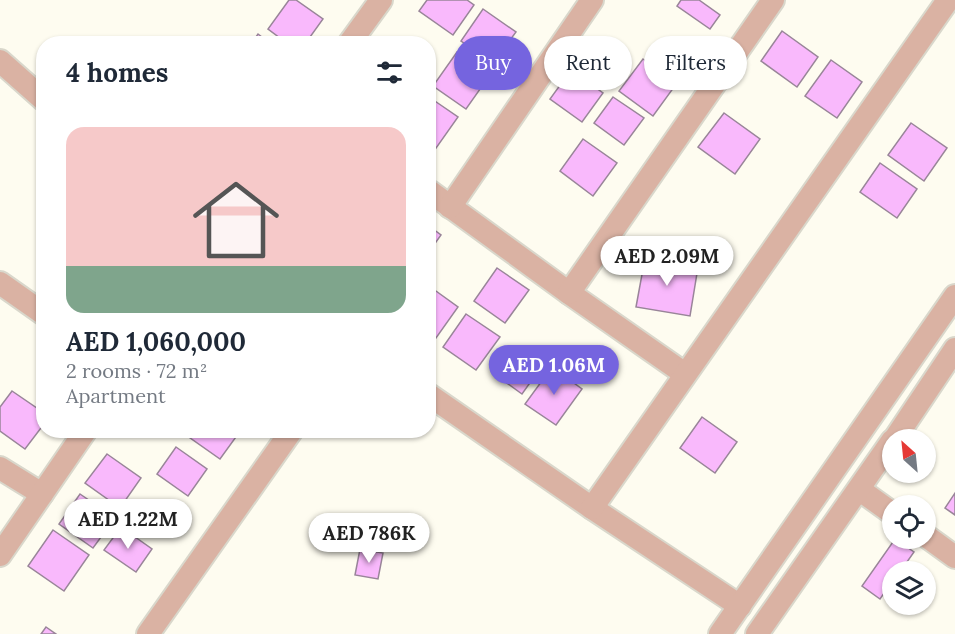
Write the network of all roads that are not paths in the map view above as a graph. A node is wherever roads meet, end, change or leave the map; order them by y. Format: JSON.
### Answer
{"nodes":[{"id":1,"x":381,"y":0,"type":"edge"},
{"id":2,"x":592,"y":0,"type":"edge"},
{"id":3,"x":772,"y":0,"type":"edge"},
{"id":4,"x":948,"y":0,"type":"edge"},
{"id":5,"x":355,"y":36,"type":"edge"},
{"id":6,"x":0,"y":61,"type":"edge"},
{"id":7,"x":36,"y":93,"type":"edge"},
{"id":8,"x":436,"y":196,"type":"edge"},
{"id":9,"x":450,"y":207,"type":"junction"},
{"id":10,"x":0,"y":283,"type":"edge"},
{"id":11,"x":569,"y":293,"type":"junction"},
{"id":12,"x":955,"y":296,"type":"edge"},
{"id":13,"x":36,"y":308,"type":"edge"},
{"id":14,"x":952,"y":361,"type":"edge"},
{"id":15,"x":685,"y":374,"type":"junction"},
{"id":16,"x":436,"y":400,"type":"edge"},
{"id":17,"x":901,"y":429,"type":"edge"},
{"id":18,"x":80,"y":438,"type":"edge"},
{"id":19,"x":286,"y":438,"type":"edge"},
{"id":20,"x":882,"y":457,"type":"edge"},
{"id":21,"x":0,"y":468,"type":"edge"},
{"id":22,"x":860,"y":490,"type":"junction"},
{"id":23,"x":42,"y":494,"type":"junction"},
{"id":24,"x":882,"y":506,"type":"edge"},
{"id":25,"x":592,"y":508,"type":"junction"},
{"id":26,"x":936,"y":543,"type":"edge"},
{"id":27,"x":0,"y":555,"type":"edge"},
{"id":28,"x":955,"y":557,"type":"edge"},
{"id":29,"x":740,"y":606,"type":"junction"},
{"id":30,"x":766,"y":631,"type":"edge"},
{"id":31,"x":148,"y":634,"type":"edge"},
{"id":32,"x":720,"y":634,"type":"edge"}],
"edges":[{"from":1,"to":5,"type":"street"},
{"from":2,"to":9,"type":"street"},
{"from":3,"to":11,"type":"street"},
{"from":4,"to":15,"type":"street"},
{"from":6,"to":7,"type":"street"},
{"from":8,"to":9,"type":"street"},
{"from":9,"to":11,"type":"street"},
{"from":10,"to":13,"type":"street"},
{"from":11,"to":15,"type":"street"},
{"from":12,"to":29,"type":"street"},
{"from":14,"to":17,"type":"street"},
{"from":15,"to":25,"type":"street"},
{"from":16,"to":25,"type":"street"},
{"from":18,"to":23,"type":"street"},
{"from":19,"to":31,"type":"street"},
{"from":20,"to":22,"type":"street"},
{"from":21,"to":23,"type":"street"},
{"from":22,"to":24,"type":"street"},
{"from":22,"to":30,"type":"street"},
{"from":23,"to":27,"type":"street"},
{"from":25,"to":29,"type":"street"},
{"from":26,"to":28,"type":"street"},
{"from":29,"to":32,"type":"street"}]}
